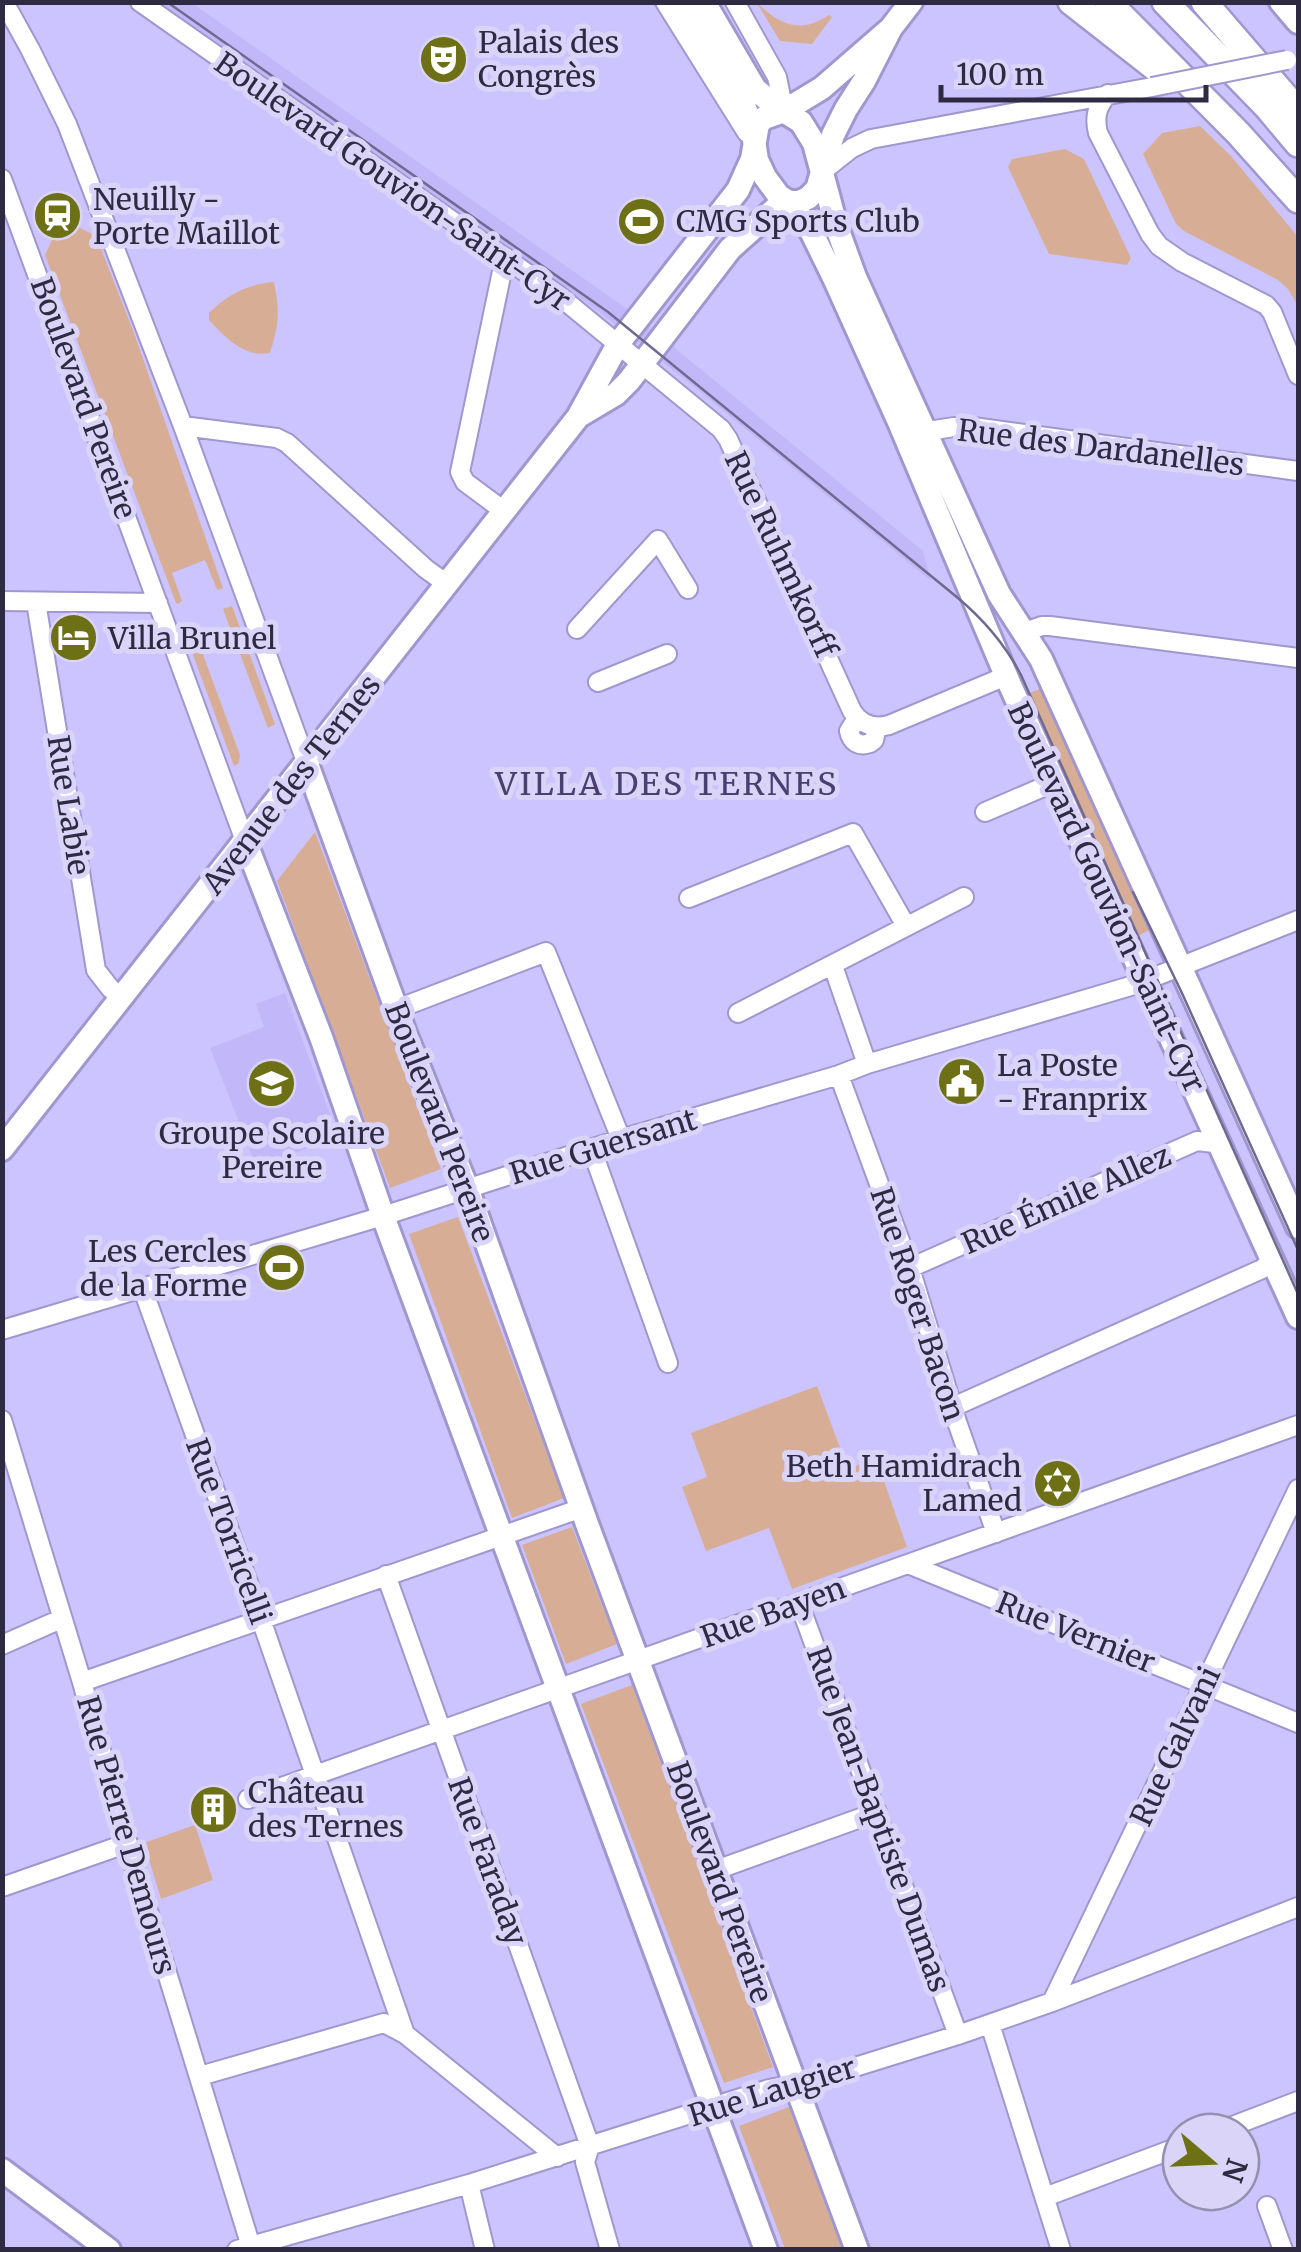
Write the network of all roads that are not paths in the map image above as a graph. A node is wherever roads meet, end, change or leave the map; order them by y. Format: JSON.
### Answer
{"nodes":[{"id":1,"x":4,"y":2,"type":"edge"},
{"id":2,"x":140,"y":2,"type":"edge"},
{"id":3,"x":665,"y":2,"type":"edge"},
{"id":4,"x":684,"y":2,"type":"edge"},
{"id":5,"x":704,"y":2,"type":"edge"},
{"id":6,"x":736,"y":2,"type":"edge"},
{"id":7,"x":911,"y":2,"type":"edge"},
{"id":8,"x":1071,"y":2,"type":"edge"},
{"id":9,"x":1108,"y":2,"type":"edge"},
{"id":10,"x":1164,"y":2,"type":"edge"},
{"id":11,"x":1204,"y":2,"type":"edge"},
{"id":12,"x":1225,"y":2,"type":"edge"},
{"id":13,"x":1282,"y":2,"type":"edge"},
{"id":14,"x":1298,"y":22,"type":"edge"},
{"id":15,"x":891,"y":28,"type":"junction"},
{"id":16,"x":1293,"y":59,"type":"edge"},
{"id":17,"x":1108,"y":94,"type":"junction"},
{"id":18,"x":1298,"y":107,"type":"edge"},
{"id":19,"x":784,"y":112,"type":"junction"},
{"id":20,"x":1238,"y":133,"type":"junction"},
{"id":21,"x":1298,"y":144,"type":"edge"},
{"id":22,"x":754,"y":146,"type":"junction"},
{"id":23,"x":823,"y":172,"type":"junction"},
{"id":24,"x":2,"y":179,"type":"edge"},
{"id":25,"x":1298,"y":200,"type":"edge"},
{"id":26,"x":789,"y":202,"type":"junction"},
{"id":27,"x":505,"y":258,"type":"junction"},
{"id":28,"x":618,"y":344,"type":"junction"},
{"id":29,"x":642,"y":364,"type":"junction"},
{"id":30,"x":1298,"y":375,"type":"edge"},
{"id":31,"x":578,"y":417,"type":"junction"},
{"id":32,"x":184,"y":426,"type":"junction"},
{"id":33,"x":915,"y":433,"type":"junction"},
{"id":34,"x":931,"y":470,"type":"junction"},
{"id":35,"x":1298,"y":471,"type":"edge"},
{"id":36,"x":504,"y":511,"type":"junction"},
{"id":37,"x":447,"y":584,"type":"junction"},
{"id":38,"x":688,"y":589,"type":"dead end"},
{"id":39,"x":2,"y":602,"type":"edge"},
{"id":40,"x":36,"y":602,"type":"junction"},
{"id":41,"x":158,"y":603,"type":"junction"},
{"id":42,"x":577,"y":629,"type":"dead end"},
{"id":43,"x":1024,"y":632,"type":"junction"},
{"id":44,"x":667,"y":654,"type":"dead end"},
{"id":45,"x":1298,"y":658,"type":"edge"},
{"id":46,"x":1006,"y":676,"type":"junction"},
{"id":47,"x":598,"y":682,"type":"dead end"},
{"id":48,"x":307,"y":764,"type":"junction"},
{"id":49,"x":1055,"y":782,"type":"junction"},
{"id":50,"x":986,"y":812,"type":"dead end"},
{"id":51,"x":245,"y":842,"type":"junction"},
{"id":52,"x":964,"y":897,"type":"dead end"},
{"id":53,"x":689,"y":898,"type":"dead end"},
{"id":54,"x":1298,"y":920,"type":"edge"},
{"id":55,"x":906,"y":926,"type":"junction"},
{"id":56,"x":833,"y":966,"type":"junction"},
{"id":57,"x":1181,"y":967,"type":"junction"},
{"id":58,"x":1146,"y":980,"type":"junction"},
{"id":59,"x":122,"y":998,"type":"junction"},
{"id":60,"x":396,"y":1010,"type":"junction"},
{"id":61,"x":738,"y":1014,"type":"dead end"},
{"id":62,"x":866,"y":1064,"type":"junction"},
{"id":63,"x":839,"y":1075,"type":"junction"},
{"id":64,"x":621,"y":1140,"type":"junction"},
{"id":65,"x":2,"y":1149,"type":"edge"},
{"id":66,"x":592,"y":1150,"type":"junction"},
{"id":67,"x":1223,"y":1150,"type":"junction"},
{"id":68,"x":467,"y":1188,"type":"junction"},
{"id":69,"x":383,"y":1216,"type":"junction"},
{"id":70,"x":1298,"y":1227,"type":"edge"},
{"id":71,"x":1270,"y":1253,"type":"junction"},
{"id":72,"x":910,"y":1268,"type":"junction"},
{"id":73,"x":142,"y":1287,"type":"junction"},
{"id":74,"x":1298,"y":1317,"type":"edge"},
{"id":75,"x":2,"y":1330,"type":"edge"},
{"id":76,"x":668,"y":1363,"type":"dead end"},
{"id":77,"x":955,"y":1414,"type":"junction"},
{"id":78,"x":2,"y":1420,"type":"edge"},
{"id":79,"x":1298,"y":1425,"type":"edge"},
{"id":80,"x":1298,"y":1490,"type":"edge"},
{"id":81,"x":582,"y":1508,"type":"junction"},
{"id":82,"x":994,"y":1527,"type":"junction"},
{"id":83,"x":501,"y":1536,"type":"junction"},
{"id":84,"x":908,"y":1564,"type":"junction"},
{"id":85,"x":386,"y":1575,"type":"junction"},
{"id":86,"x":799,"y":1603,"type":"junction"},
{"id":87,"x":62,"y":1619,"type":"junction"},
{"id":88,"x":261,"y":1620,"type":"junction"},
{"id":89,"x":2,"y":1646,"type":"edge"},
{"id":90,"x":638,"y":1660,"type":"junction"},
{"id":91,"x":82,"y":1682,"type":"junction"},
{"id":92,"x":1204,"y":1684,"type":"junction"},
{"id":93,"x":558,"y":1688,"type":"junction"},
{"id":94,"x":1298,"y":1723,"type":"edge"},
{"id":95,"x":441,"y":1730,"type":"junction"},
{"id":96,"x":315,"y":1776,"type":"junction"},
{"id":97,"x":248,"y":1799,"type":"dead end"},
{"id":98,"x":877,"y":1812,"type":"junction"},
{"id":99,"x":128,"y":1843,"type":"junction"},
{"id":100,"x":716,"y":1870,"type":"junction"},
{"id":101,"x":2,"y":1887,"type":"edge"},
{"id":102,"x":1298,"y":1907,"type":"edge"},
{"id":103,"x":1052,"y":2002,"type":"junction"},
{"id":104,"x":990,"y":2024,"type":"junction"},
{"id":105,"x":405,"y":2034,"type":"junction"},
{"id":106,"x":958,"y":2035,"type":"junction"},
{"id":107,"x":200,"y":2076,"type":"junction"},
{"id":108,"x":795,"y":2083,"type":"junction"},
{"id":109,"x":1298,"y":2101,"type":"edge"},
{"id":110,"x":713,"y":2108,"type":"junction"},
{"id":111,"x":1261,"y":2115,"type":"edge"},
{"id":112,"x":590,"y":2146,"type":"junction"},
{"id":113,"x":1161,"y":2153,"type":"edge"},
{"id":114,"x":558,"y":2157,"type":"junction"},
{"id":115,"x":2,"y":2170,"type":"edge"},
{"id":116,"x":469,"y":2184,"type":"junction"},
{"id":117,"x":1046,"y":2196,"type":"junction"},
{"id":118,"x":1267,"y":2206,"type":"dead end"},
{"id":119,"x":246,"y":2248,"type":"edge"},
{"id":120,"x":108,"y":2250,"type":"edge"},
{"id":121,"x":486,"y":2250,"type":"edge"},
{"id":122,"x":610,"y":2250,"type":"edge"},
{"id":123,"x":766,"y":2250,"type":"edge"},
{"id":124,"x":857,"y":2250,"type":"edge"},
{"id":125,"x":1061,"y":2250,"type":"edge"},
{"id":126,"x":1284,"y":2250,"type":"edge"}],
"edges":[{"from":1,"to":32,"type":"street","name":"Boulevard Pereire"},
{"from":2,"to":27,"type":"street","name":"Boulevard Gouvion-Saint-Cyr"},
{"from":3,"to":22,"type":"street"},
{"from":4,"to":22,"type":"main road"},
{"from":5,"to":19,"type":"main road"},
{"from":6,"to":19,"type":"street"},
{"from":7,"to":15,"type":"main road"},
{"from":8,"to":20,"type":"highway"},
{"from":9,"to":20,"type":"highway"},
{"from":10,"to":21,"type":"highway"},
{"from":11,"to":18,"type":"highway"},
{"from":12,"to":18,"type":"highway"},
{"from":13,"to":14,"type":"main road"},
{"from":15,"to":19,"type":"main road"},
{"from":15,"to":23,"type":"main road"},
{"from":16,"to":17,"type":"street","bridge":true},
{"from":17,"to":23,"type":"street"},
{"from":17,"to":30,"type":"street"},
{"from":19,"to":22,"type":"main road"},
{"from":19,"to":23,"type":"main road"},
{"from":20,"to":25,"type":"highway"},
{"from":22,"to":26,"type":"main road"},
{"from":22,"to":28,"type":"main road","name":"Avenue des Ternes"},
{"from":23,"to":26,"type":"main road"},
{"from":23,"to":33,"type":"main road"},
{"from":24,"to":41,"type":"street","name":"Boulevard Pereire"},
{"from":26,"to":29,"type":"main road","name":"Avenue des Ternes"},
{"from":26,"to":33,"type":"main road"},
{"from":27,"to":28,"type":"street","name":"Boulevard Gouvion-Saint-Cyr"},
{"from":27,"to":36,"type":"street"},
{"from":28,"to":29,"type":"street","name":"Boulevard Gouvion-Saint-Cyr"},
{"from":28,"to":31,"type":"main road","name":"Avenue des Ternes"},
{"from":29,"to":31,"type":"main road","name":"Avenue des Ternes"},
{"from":29,"to":46,"type":"street","name":"Rue Ruhmkorff"},
{"from":31,"to":36,"type":"main road","name":"Avenue des Ternes"},
{"from":32,"to":37,"type":"street"},
{"from":32,"to":48,"type":"street","name":"Boulevard Pereire"},
{"from":33,"to":34,"type":"main road"},
{"from":33,"to":35,"type":"street","name":"Rue des Dardanelles"},
{"from":34,"to":43,"type":"main road","name":"Boulevard Gouvion-Saint-Cyr"},
{"from":34,"to":46,"type":"main road","name":"Boulevard Gouvion-Saint-Cyr"},
{"from":36,"to":37,"type":"main road","name":"Avenue des Ternes"},
{"from":37,"to":48,"type":"main road","name":"Avenue des Ternes"},
{"from":38,"to":42,"type":"street"},
{"from":39,"to":40,"type":"street"},
{"from":40,"to":41,"type":"street"},
{"from":40,"to":59,"type":"street","name":"Rue Labie"},
{"from":41,"to":51,"type":"street","name":"Boulevard Pereire"},
{"from":43,"to":45,"type":"street"},
{"from":43,"to":57,"type":"main road","name":"Boulevard Gouvion-Saint-Cyr"},
{"from":44,"to":47,"type":"street"},
{"from":46,"to":49,"type":"main road","name":"Boulevard Gouvion-Saint-Cyr"},
{"from":48,"to":51,"type":"main road","name":"Avenue des Ternes"},
{"from":48,"to":60,"type":"main road","name":"Boulevard Pereire"},
{"from":49,"to":50,"type":"street"},
{"from":49,"to":58,"type":"main road","name":"Boulevard Gouvion-Saint-Cyr"},
{"from":51,"to":59,"type":"main road","name":"Avenue des Ternes"},
{"from":51,"to":69,"type":"main road","name":"Boulevard Pereire"},
{"from":52,"to":55,"type":"street"},
{"from":53,"to":55,"type":"street"},
{"from":54,"to":57,"type":"street","name":"Rue Guersant"},
{"from":55,"to":56,"type":"street"},
{"from":56,"to":61,"type":"street"},
{"from":56,"to":62,"type":"street"},
{"from":57,"to":58,"type":"street","name":"Rue Guersant"},
{"from":57,"to":70,"type":"main road","name":"Boulevard Gouvion-Saint-Cyr"},
{"from":58,"to":62,"type":"street","name":"Rue Guersant"},
{"from":58,"to":67,"type":"main road","name":"Boulevard Gouvion-Saint-Cyr"},
{"from":59,"to":65,"type":"main road","name":"Avenue des Ternes"},
{"from":60,"to":64,"type":"street"},
{"from":60,"to":68,"type":"main road","name":"Boulevard Pereire"},
{"from":62,"to":63,"type":"street","name":"Rue Guersant"},
{"from":63,"to":64,"type":"street","name":"Rue Guersant"},
{"from":63,"to":72,"type":"street","name":"Rue Roger Bacon"},
{"from":64,"to":66,"type":"street","name":"Rue Guersant"},
{"from":66,"to":68,"type":"street","name":"Rue Guersant"},
{"from":66,"to":76,"type":"street"},
{"from":67,"to":71,"type":"main road","name":"Boulevard Gouvion-Saint-Cyr"},
{"from":67,"to":72,"type":"street","name":"Rue Émile Allez"},
{"from":68,"to":69,"type":"street","name":"Rue Guersant"},
{"from":68,"to":81,"type":"main road","name":"Boulevard Pereire"},
{"from":69,"to":73,"type":"street","name":"Rue Guersant"},
{"from":69,"to":83,"type":"main road","name":"Boulevard Pereire"},
{"from":71,"to":74,"type":"main road","name":"Boulevard Gouvion-Saint-Cyr"},
{"from":71,"to":77,"type":"street"},
{"from":72,"to":77,"type":"street","name":"Rue Roger Bacon"},
{"from":73,"to":75,"type":"street","name":"Rue Guersant"},
{"from":73,"to":88,"type":"street","name":"Rue Torricelli"},
{"from":77,"to":82,"type":"street","name":"Rue Roger Bacon"},
{"from":78,"to":87,"type":"street","name":"Rue Pierre Demours"},
{"from":79,"to":82,"type":"street","name":"Rue Bayen"},
{"from":80,"to":92,"type":"street","name":"Rue Galvani"},
{"from":81,"to":83,"type":"street"},
{"from":81,"to":90,"type":"main road","name":"Boulevard Pereire"},
{"from":82,"to":84,"type":"street","name":"Rue Bayen"},
{"from":83,"to":85,"type":"street"},
{"from":83,"to":93,"type":"main road","name":"Boulevard Pereire"},
{"from":84,"to":86,"type":"street","name":"Rue Bayen"},
{"from":84,"to":92,"type":"street","name":"Rue Vernier"},
{"from":85,"to":88,"type":"street"},
{"from":85,"to":95,"type":"street","name":"Rue Faraday"},
{"from":86,"to":90,"type":"street","name":"Rue Bayen"},
{"from":86,"to":98,"type":"street","name":"Rue Jean-Baptiste Dumas"},
{"from":87,"to":89,"type":"street"},
{"from":87,"to":91,"type":"street","name":"Rue Pierre Demours"},
{"from":88,"to":91,"type":"street"},
{"from":88,"to":96,"type":"street","name":"Rue Torricelli"},
{"from":90,"to":93,"type":"street","name":"Rue Bayen"},
{"from":90,"to":100,"type":"main road","name":"Boulevard Pereire"},
{"from":91,"to":99,"type":"street","name":"Rue Pierre Demours"},
{"from":92,"to":94,"type":"street","name":"Rue Vernier"},
{"from":92,"to":103,"type":"street","name":"Rue Galvani"},
{"from":93,"to":95,"type":"street","name":"Rue Bayen"},
{"from":93,"to":110,"type":"main road","name":"Boulevard Pereire"},
{"from":95,"to":96,"type":"street","name":"Rue Bayen"},
{"from":95,"to":112,"type":"street","name":"Rue Faraday"},
{"from":96,"to":97,"type":"street","name":"Rue Bayen"},
{"from":96,"to":105,"type":"street","name":"Rue Torricelli"},
{"from":98,"to":100,"type":"street"},
{"from":98,"to":106,"type":"street","name":"Rue Jean-Baptiste Dumas"},
{"from":99,"to":101,"type":"street"},
{"from":99,"to":107,"type":"street","name":"Rue Pierre Demours"},
{"from":100,"to":108,"type":"main road","name":"Boulevard Pereire"},
{"from":102,"to":103,"type":"street","name":"Rue Laugier"},
{"from":103,"to":104,"type":"street","name":"Rue Laugier"},
{"from":104,"to":106,"type":"street","name":"Rue Laugier"},
{"from":104,"to":117,"type":"street"},
{"from":105,"to":107,"type":"street"},
{"from":105,"to":114,"type":"street"},
{"from":106,"to":108,"type":"street","name":"Rue Laugier"},
{"from":107,"to":119,"type":"street","name":"Rue Pierre Demours"},
{"from":108,"to":110,"type":"street","name":"Rue Laugier"},
{"from":108,"to":124,"type":"main road","name":"Boulevard Pereire"},
{"from":109,"to":111,"type":"street"},
{"from":110,"to":112,"type":"street","name":"Rue Laugier"},
{"from":110,"to":123,"type":"main road","name":"Boulevard Pereire"},
{"from":112,"to":114,"type":"street","name":"Rue Laugier"},
{"from":112,"to":122,"type":"street","name":"Rue Faraday"},
{"from":113,"to":117,"type":"street"},
{"from":114,"to":116,"type":"street","name":"Rue Laugier"},
{"from":115,"to":120,"type":"main road"},
{"from":116,"to":119,"type":"street","name":"Rue Laugier"},
{"from":116,"to":121,"type":"street"},
{"from":117,"to":125,"type":"street"},
{"from":118,"to":126,"type":"street"}]}
